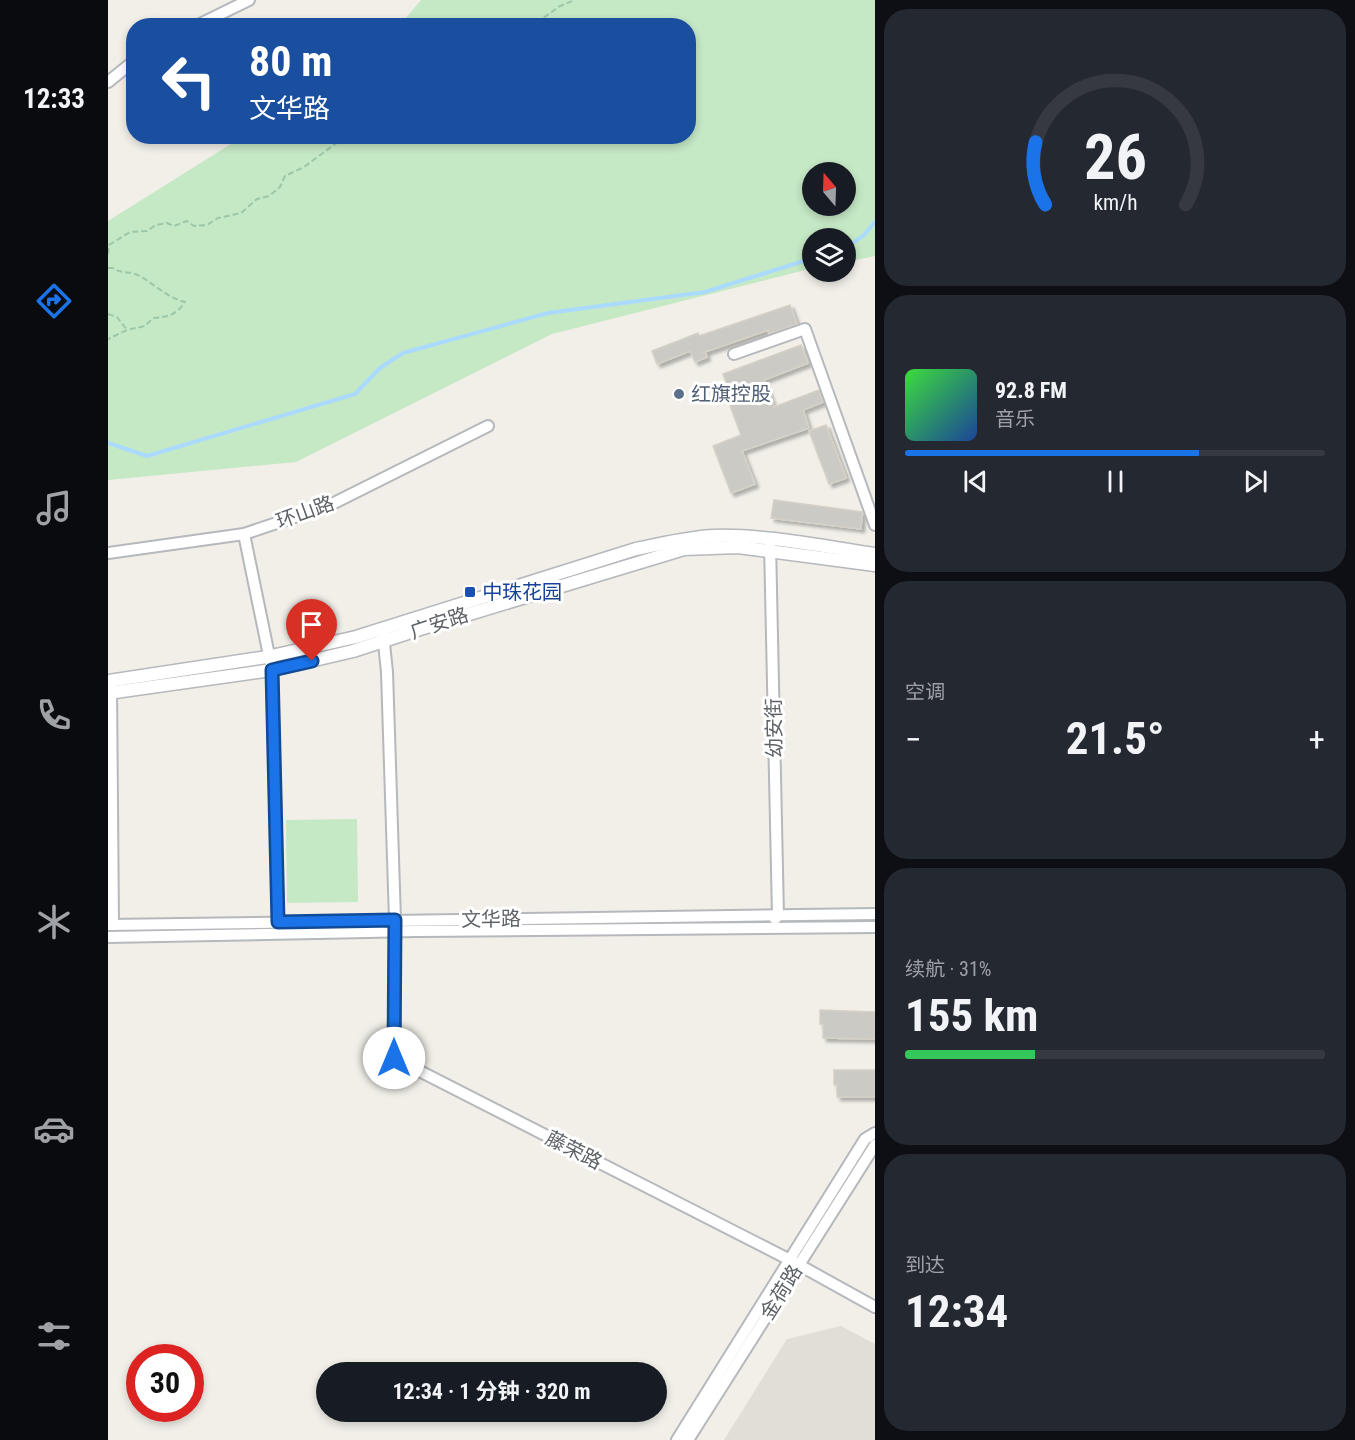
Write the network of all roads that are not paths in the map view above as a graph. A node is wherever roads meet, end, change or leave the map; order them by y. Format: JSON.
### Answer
{"nodes":[{"id":1,"x":249,"y":0,"type":"edge"},
{"id":2,"x":212,"y":18,"type":"edge"},
{"id":3,"x":126,"y":67,"type":"edge"},
{"id":4,"x":108,"y":82,"type":"edge"},
{"id":5,"x":734,"y":354,"type":"dead end"},
{"id":6,"x":488,"y":426,"type":"dead end"},
{"id":7,"x":875,"y":525,"type":"edge"},
{"id":8,"x":244,"y":534,"type":"junction"},
{"id":9,"x":770,"y":545,"type":"junction"},
{"id":10,"x":108,"y":553,"type":"edge"},
{"id":11,"x":875,"y":554,"type":"edge"},
{"id":12,"x":875,"y":565,"type":"edge"},
{"id":13,"x":383,"y":635,"type":"junction"},
{"id":14,"x":267,"y":657,"type":"junction"},
{"id":15,"x":272,"y":670,"type":"junction"},
{"id":16,"x":110,"y":687,"type":"edge"},
{"id":17,"x":875,"y":914,"type":"edge"},
{"id":18,"x":778,"y":916,"type":"junction"},
{"id":19,"x":278,"y":922,"type":"junction"},
{"id":20,"x":111,"y":925,"type":"edge"},
{"id":21,"x":395,"y":926,"type":"junction"},
{"id":22,"x":875,"y":927,"type":"edge"},
{"id":23,"x":765,"y":928,"type":"junction"},
{"id":24,"x":108,"y":937,"type":"edge"},
{"id":25,"x":875,"y":1133,"type":"edge"},
{"id":26,"x":875,"y":1145,"type":"edge"},
{"id":27,"x":794,"y":1262,"type":"junction"},
{"id":28,"x":875,"y":1307,"type":"edge"},
{"id":29,"x":677,"y":1440,"type":"edge"},
{"id":30,"x":688,"y":1440,"type":"edge"}],
"edges":[{"from":1,"to":2,"type":"street"},
{"from":3,"to":4,"type":"street"},
{"from":5,"to":7,"type":"street"},
{"from":6,"to":8,"type":"street","name":"环山路"},
{"from":8,"to":10,"type":"street","name":"环山路"},
{"from":8,"to":14,"type":"street"},
{"from":9,"to":11,"type":"street","name":"广安路"},
{"from":9,"to":12,"type":"street","name":"广安路"},
{"from":9,"to":13,"type":"street","name":"广安路"},
{"from":9,"to":18,"type":"street","name":"幼安街"},
{"from":13,"to":14,"type":"street","name":"广安路"},
{"from":13,"to":15,"type":"street","name":"广安路"},
{"from":13,"to":21,"type":"street"},
{"from":14,"to":15,"type":"street"},
{"from":14,"to":16,"type":"street","name":"广安路"},
{"from":15,"to":16,"type":"street","name":"广安路"},
{"from":15,"to":19,"type":"street"},
{"from":16,"to":20,"type":"street"},
{"from":17,"to":18,"type":"street","name":"文华路"},
{"from":18,"to":21,"type":"street","name":"文华路"},
{"from":18,"to":23,"type":"street"},
{"from":19,"to":20,"type":"street","name":"文华路"},
{"from":19,"to":21,"type":"street","name":"文华路"},
{"from":21,"to":23,"type":"street","name":"文华路"},
{"from":21,"to":24,"type":"street","name":"文华路"},
{"from":21,"to":27,"type":"street","name":"藤荣路"},
{"from":22,"to":23,"type":"street","name":"文华路"},
{"from":25,"to":27,"type":"street"},
{"from":26,"to":27,"type":"street","name":"金荷路"},
{"from":27,"to":28,"type":"street","name":"藤荣路"},
{"from":27,"to":29,"type":"street"},
{"from":27,"to":30,"type":"street","name":"金荷路"}]}
